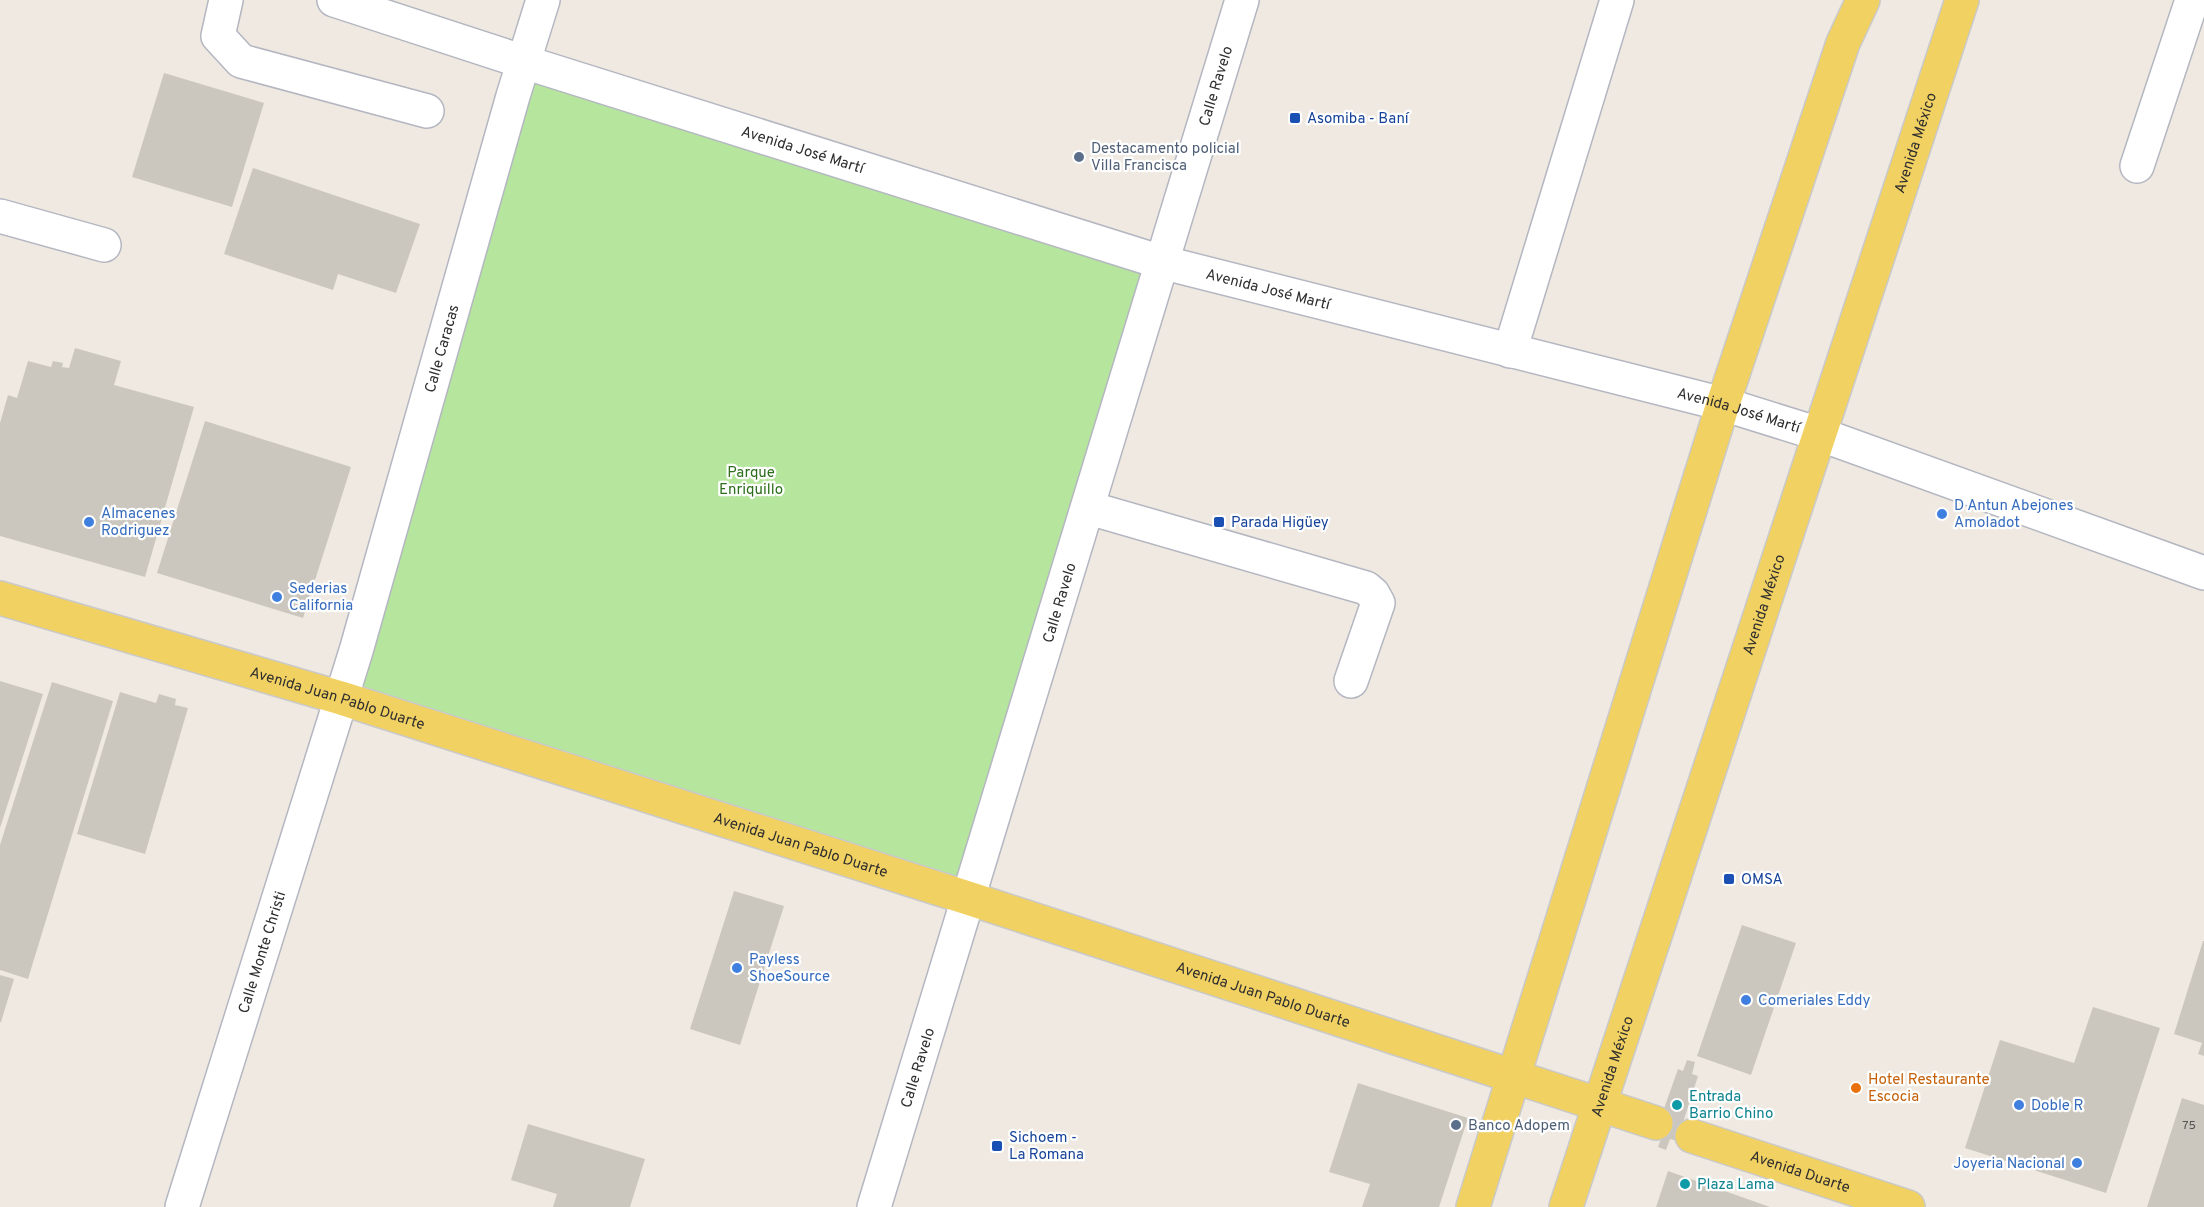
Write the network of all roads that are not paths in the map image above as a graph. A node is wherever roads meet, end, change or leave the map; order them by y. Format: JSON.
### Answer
{"nodes":[{"id":1,"x":226,"y":0,"type":"edge"},
{"id":2,"x":334,"y":0,"type":"edge"},
{"id":3,"x":543,"y":0,"type":"edge"},
{"id":4,"x":1242,"y":0,"type":"edge"},
{"id":5,"x":1617,"y":0,"type":"edge"},
{"id":6,"x":1847,"y":0,"type":"edge"},
{"id":7,"x":1863,"y":0,"type":"edge"},
{"id":8,"x":1962,"y":0,"type":"edge"},
{"id":9,"x":2192,"y":0,"type":"edge"},
{"id":10,"x":1843,"y":43,"type":"junction"},
{"id":11,"x":524,"y":62,"type":"junction"},
{"id":12,"x":427,"y":111,"type":"dead end"},
{"id":13,"x":2137,"y":166,"type":"dead end"},
{"id":14,"x":0,"y":216,"type":"edge"},
{"id":15,"x":104,"y":245,"type":"dead end"},
{"id":16,"x":1161,"y":262,"type":"junction"},
{"id":17,"x":1510,"y":351,"type":"junction"},
{"id":18,"x":1723,"y":404,"type":"junction"},
{"id":19,"x":1819,"y":434,"type":"junction"},
{"id":20,"x":1089,"y":508,"type":"junction"},
{"id":21,"x":2204,"y":573,"type":"edge"},
{"id":22,"x":0,"y":598,"type":"edge"},
{"id":23,"x":1351,"y":681,"type":"dead end"},
{"id":24,"x":341,"y":698,"type":"junction"},
{"id":25,"x":971,"y":898,"type":"junction"},
{"id":26,"x":1514,"y":1077,"type":"junction"},
{"id":27,"x":1599,"y":1106,"type":"junction"},
{"id":28,"x":1656,"y":1123,"type":"dead end"},
{"id":29,"x":1692,"y":1136,"type":"dead end"},
{"id":30,"x":182,"y":1207,"type":"edge"},
{"id":31,"x":874,"y":1207,"type":"edge"},
{"id":32,"x":1473,"y":1207,"type":"edge"},
{"id":33,"x":1566,"y":1207,"type":"edge"},
{"id":34,"x":1908,"y":1207,"type":"edge"}],
"edges":[{"from":1,"to":12,"type":"street"},
{"from":2,"to":11,"type":"street","name":"Avenida José Martí"},
{"from":3,"to":11,"type":"street","name":"Calle Caracas"},
{"from":4,"to":16,"type":"street","name":"Calle Ravelo"},
{"from":5,"to":17,"type":"street"},
{"from":6,"to":10,"type":"street"},
{"from":7,"to":10,"type":"main road"},
{"from":8,"to":19,"type":"main road","name":"Avenida México"},
{"from":9,"to":13,"type":"street"},
{"from":10,"to":18,"type":"main road"},
{"from":11,"to":16,"type":"street","name":"Avenida José Martí"},
{"from":11,"to":24,"type":"street","name":"Calle Caracas"},
{"from":14,"to":15,"type":"street"},
{"from":16,"to":17,"type":"street","name":"Avenida José Martí"},
{"from":16,"to":20,"type":"street","name":"Calle Ravelo"},
{"from":17,"to":18,"type":"street","name":"Avenida José Martí"},
{"from":18,"to":19,"type":"street","name":"Avenida José Martí"},
{"from":18,"to":26,"type":"main road"},
{"from":19,"to":21,"type":"street","name":"Avenida José Martí"},
{"from":19,"to":27,"type":"main road","name":"Avenida México"},
{"from":20,"to":23,"type":"street"},
{"from":20,"to":25,"type":"street","name":"Calle Ravelo"},
{"from":22,"to":24,"type":"main road","name":"Avenida Juan Pablo Duarte"},
{"from":24,"to":25,"type":"main road","name":"Avenida Juan Pablo Duarte"},
{"from":24,"to":30,"type":"street","name":"Calle Monte Christi"},
{"from":25,"to":26,"type":"main road","name":"Avenida Juan Pablo Duarte"},
{"from":25,"to":31,"type":"street","name":"Calle Ravelo"},
{"from":26,"to":27,"type":"main road","name":"Avenida Juan Pablo Duarte"},
{"from":26,"to":32,"type":"main road"},
{"from":27,"to":28,"type":"main road"},
{"from":27,"to":33,"type":"main road","name":"Avenida México"},
{"from":29,"to":34,"type":"main road","name":"Avenida Duarte"}]}
